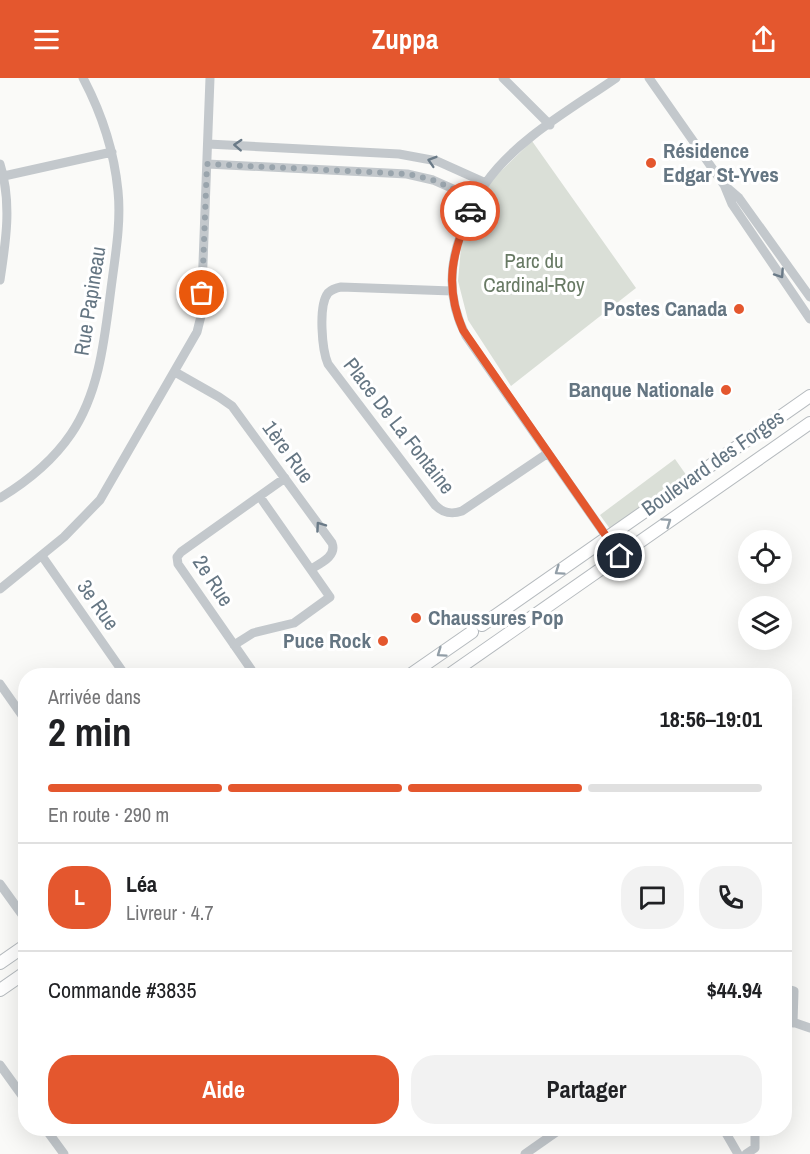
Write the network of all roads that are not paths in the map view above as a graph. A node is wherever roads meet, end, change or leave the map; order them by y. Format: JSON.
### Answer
{"nodes":[{"id":1,"x":84,"y":78,"type":"edge"},
{"id":2,"x":210,"y":78,"type":"edge"},
{"id":3,"x":503,"y":78,"type":"edge"},
{"id":4,"x":616,"y":78,"type":"edge"},
{"id":5,"x":649,"y":78,"type":"edge"},
{"id":6,"x":550,"y":125,"type":"junction"},
{"id":7,"x":208,"y":144,"type":"junction"},
{"id":8,"x":324,"y":149,"type":"junction"},
{"id":9,"x":112,"y":152,"type":"junction"},
{"id":10,"x":0,"y":164,"type":"edge"},
{"id":11,"x":207,"y":164,"type":"junction"},
{"id":12,"x":322,"y":169,"type":"junction"},
{"id":13,"x":4,"y":176,"type":"junction"},
{"id":14,"x":486,"y":183,"type":"junction"},
{"id":15,"x":724,"y":185,"type":"junction"},
{"id":16,"x":476,"y":199,"type":"junction"},
{"id":17,"x":0,"y":280,"type":"edge"},
{"id":18,"x":452,"y":291,"type":"junction"},
{"id":19,"x":810,"y":297,"type":"edge"},
{"id":20,"x":810,"y":320,"type":"edge"},
{"id":21,"x":175,"y":372,"type":"junction"},
{"id":22,"x":810,"y":396,"type":"edge"},
{"id":23,"x":810,"y":423,"type":"edge"},
{"id":24,"x":548,"y":453,"type":"junction"},
{"id":25,"x":285,"y":478,"type":"junction"},
{"id":26,"x":260,"y":497,"type":"junction"},
{"id":27,"x":0,"y":498,"type":"edge"},
{"id":28,"x":607,"y":537,"type":"junction"},
{"id":29,"x":42,"y":556,"type":"junction"},
{"id":30,"x":620,"y":556,"type":"junction"},
{"id":31,"x":312,"y":569,"type":"junction"},
{"id":32,"x":0,"y":589,"type":"edge"},
{"id":33,"x":234,"y":645,"type":"junction"},
{"id":34,"x":120,"y":668,"type":"edge"},
{"id":35,"x":250,"y":668,"type":"edge"},
{"id":36,"x":420,"y":668,"type":"edge"},
{"id":37,"x":459,"y":668,"type":"edge"},
{"id":38,"x":0,"y":684,"type":"edge"},
{"id":39,"x":18,"y":710,"type":"edge"},
{"id":40,"x":0,"y":884,"type":"edge"},
{"id":41,"x":18,"y":909,"type":"edge"},
{"id":42,"x":18,"y":951,"type":"edge"},
{"id":43,"x":0,"y":963,"type":"edge"},
{"id":44,"x":18,"y":978,"type":"edge"},
{"id":45,"x":0,"y":990,"type":"edge"},
{"id":46,"x":792,"y":1022,"type":"edge"},
{"id":47,"x":810,"y":1028,"type":"edge"},
{"id":48,"x":0,"y":1065,"type":"edge"},
{"id":49,"x":18,"y":1090,"type":"edge"},
{"id":50,"x":51,"y":1136,"type":"edge"},
{"id":51,"x":551,"y":1136,"type":"edge"},
{"id":52,"x":728,"y":1136,"type":"edge"},
{"id":53,"x":754,"y":1136,"type":"edge"},
{"id":54,"x":64,"y":1154,"type":"edge"},
{"id":55,"x":525,"y":1154,"type":"edge"},
{"id":56,"x":738,"y":1154,"type":"edge"},
{"id":57,"x":746,"y":1154,"type":"edge"}],
"edges":[{"from":1,"to":9,"type":"street","name":"Rue Papineau"},
{"from":2,"to":7,"type":"street"},
{"from":3,"to":6,"type":"street"},
{"from":4,"to":6,"type":"street"},
{"from":5,"to":15,"type":"street"},
{"from":6,"to":14,"type":"street"},
{"from":8,"to":7,"type":"street","one_way":true},
{"from":7,"to":11,"type":"street"},
{"from":8,"to":12,"type":"street"},
{"from":14,"to":8,"type":"street","one_way":true},
{"from":9,"to":13,"type":"street"},
{"from":9,"to":27,"type":"street","name":"Rue Papineau"},
{"from":10,"to":13,"type":"street"},
{"from":11,"to":12,"type":"street"},
{"from":11,"to":21,"type":"street"},
{"from":12,"to":16,"type":"street"},
{"from":13,"to":17,"type":"street"},
{"from":14,"to":16,"type":"street"},
{"from":15,"to":19,"type":"street"},
{"from":15,"to":20,"type":"street","one_way":true},
{"from":16,"to":18,"type":"street"},
{"from":18,"to":24,"type":"street"},
{"from":18,"to":24,"type":"street","name":"Place De La Fontaine"},
{"from":21,"to":25,"type":"street","name":"1ère Rue"},
{"from":21,"to":29,"type":"street"},
{"from":22,"to":28,"type":"main road","name":"Boulevard des Forges"},
{"from":30,"to":23,"type":"main road","name":"Boulevard des Forges","one_way":true},
{"from":24,"to":28,"type":"street"},
{"from":25,"to":26,"type":"street","name":"2e Rue"},
{"from":31,"to":25,"type":"street","name":"1ère Rue","one_way":true},
{"from":26,"to":31,"type":"street"},
{"from":26,"to":33,"type":"street","name":"2e Rue"},
{"from":28,"to":30,"type":"street"},
{"from":28,"to":36,"type":"main road","name":"Boulevard des Forges","one_way":true},
{"from":29,"to":32,"type":"street"},
{"from":29,"to":34,"type":"street","name":"3e Rue"},
{"from":30,"to":37,"type":"main road","name":"Boulevard des Forges"},
{"from":31,"to":33,"type":"street"},
{"from":33,"to":35,"type":"street","name":"2e Rue"},
{"from":38,"to":39,"type":"street"},
{"from":40,"to":41,"type":"street"},
{"from":42,"to":43,"type":"main road"},
{"from":44,"to":45,"type":"main road"},
{"from":46,"to":47,"type":"street"},
{"from":48,"to":49,"type":"street"},
{"from":50,"to":54,"type":"street"},
{"from":51,"to":55,"type":"street"},
{"from":52,"to":56,"type":"street"},
{"from":53,"to":57,"type":"street"}]}
